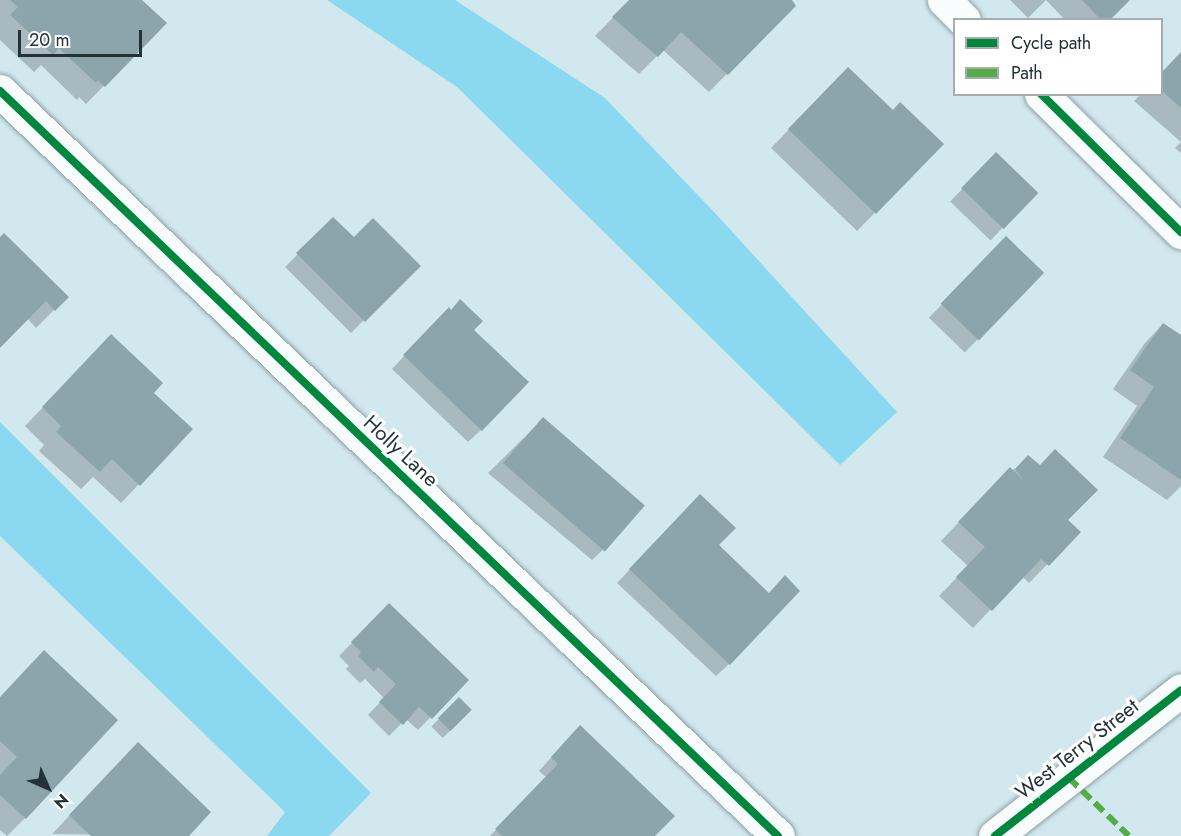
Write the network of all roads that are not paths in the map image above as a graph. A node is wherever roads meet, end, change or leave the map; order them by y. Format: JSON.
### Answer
{"nodes":[{"id":1,"x":944,"y":0,"type":"edge"},
{"id":2,"x":962,"y":18,"type":"edge"},
{"id":3,"x":0,"y":91,"type":"edge"},
{"id":4,"x":1043,"y":96,"type":"edge"},
{"id":5,"x":1181,"y":232,"type":"edge"},
{"id":6,"x":1181,"y":690,"type":"edge"},
{"id":7,"x":778,"y":836,"type":"edge"},
{"id":8,"x":995,"y":836,"type":"edge"}],
"edges":[{"from":1,"to":2,"type":"street"},
{"from":3,"to":7,"type":"street","name":"Holly Lane"},
{"from":4,"to":5,"type":"street"},
{"from":6,"to":8,"type":"street","name":"West Terry Street"}]}
